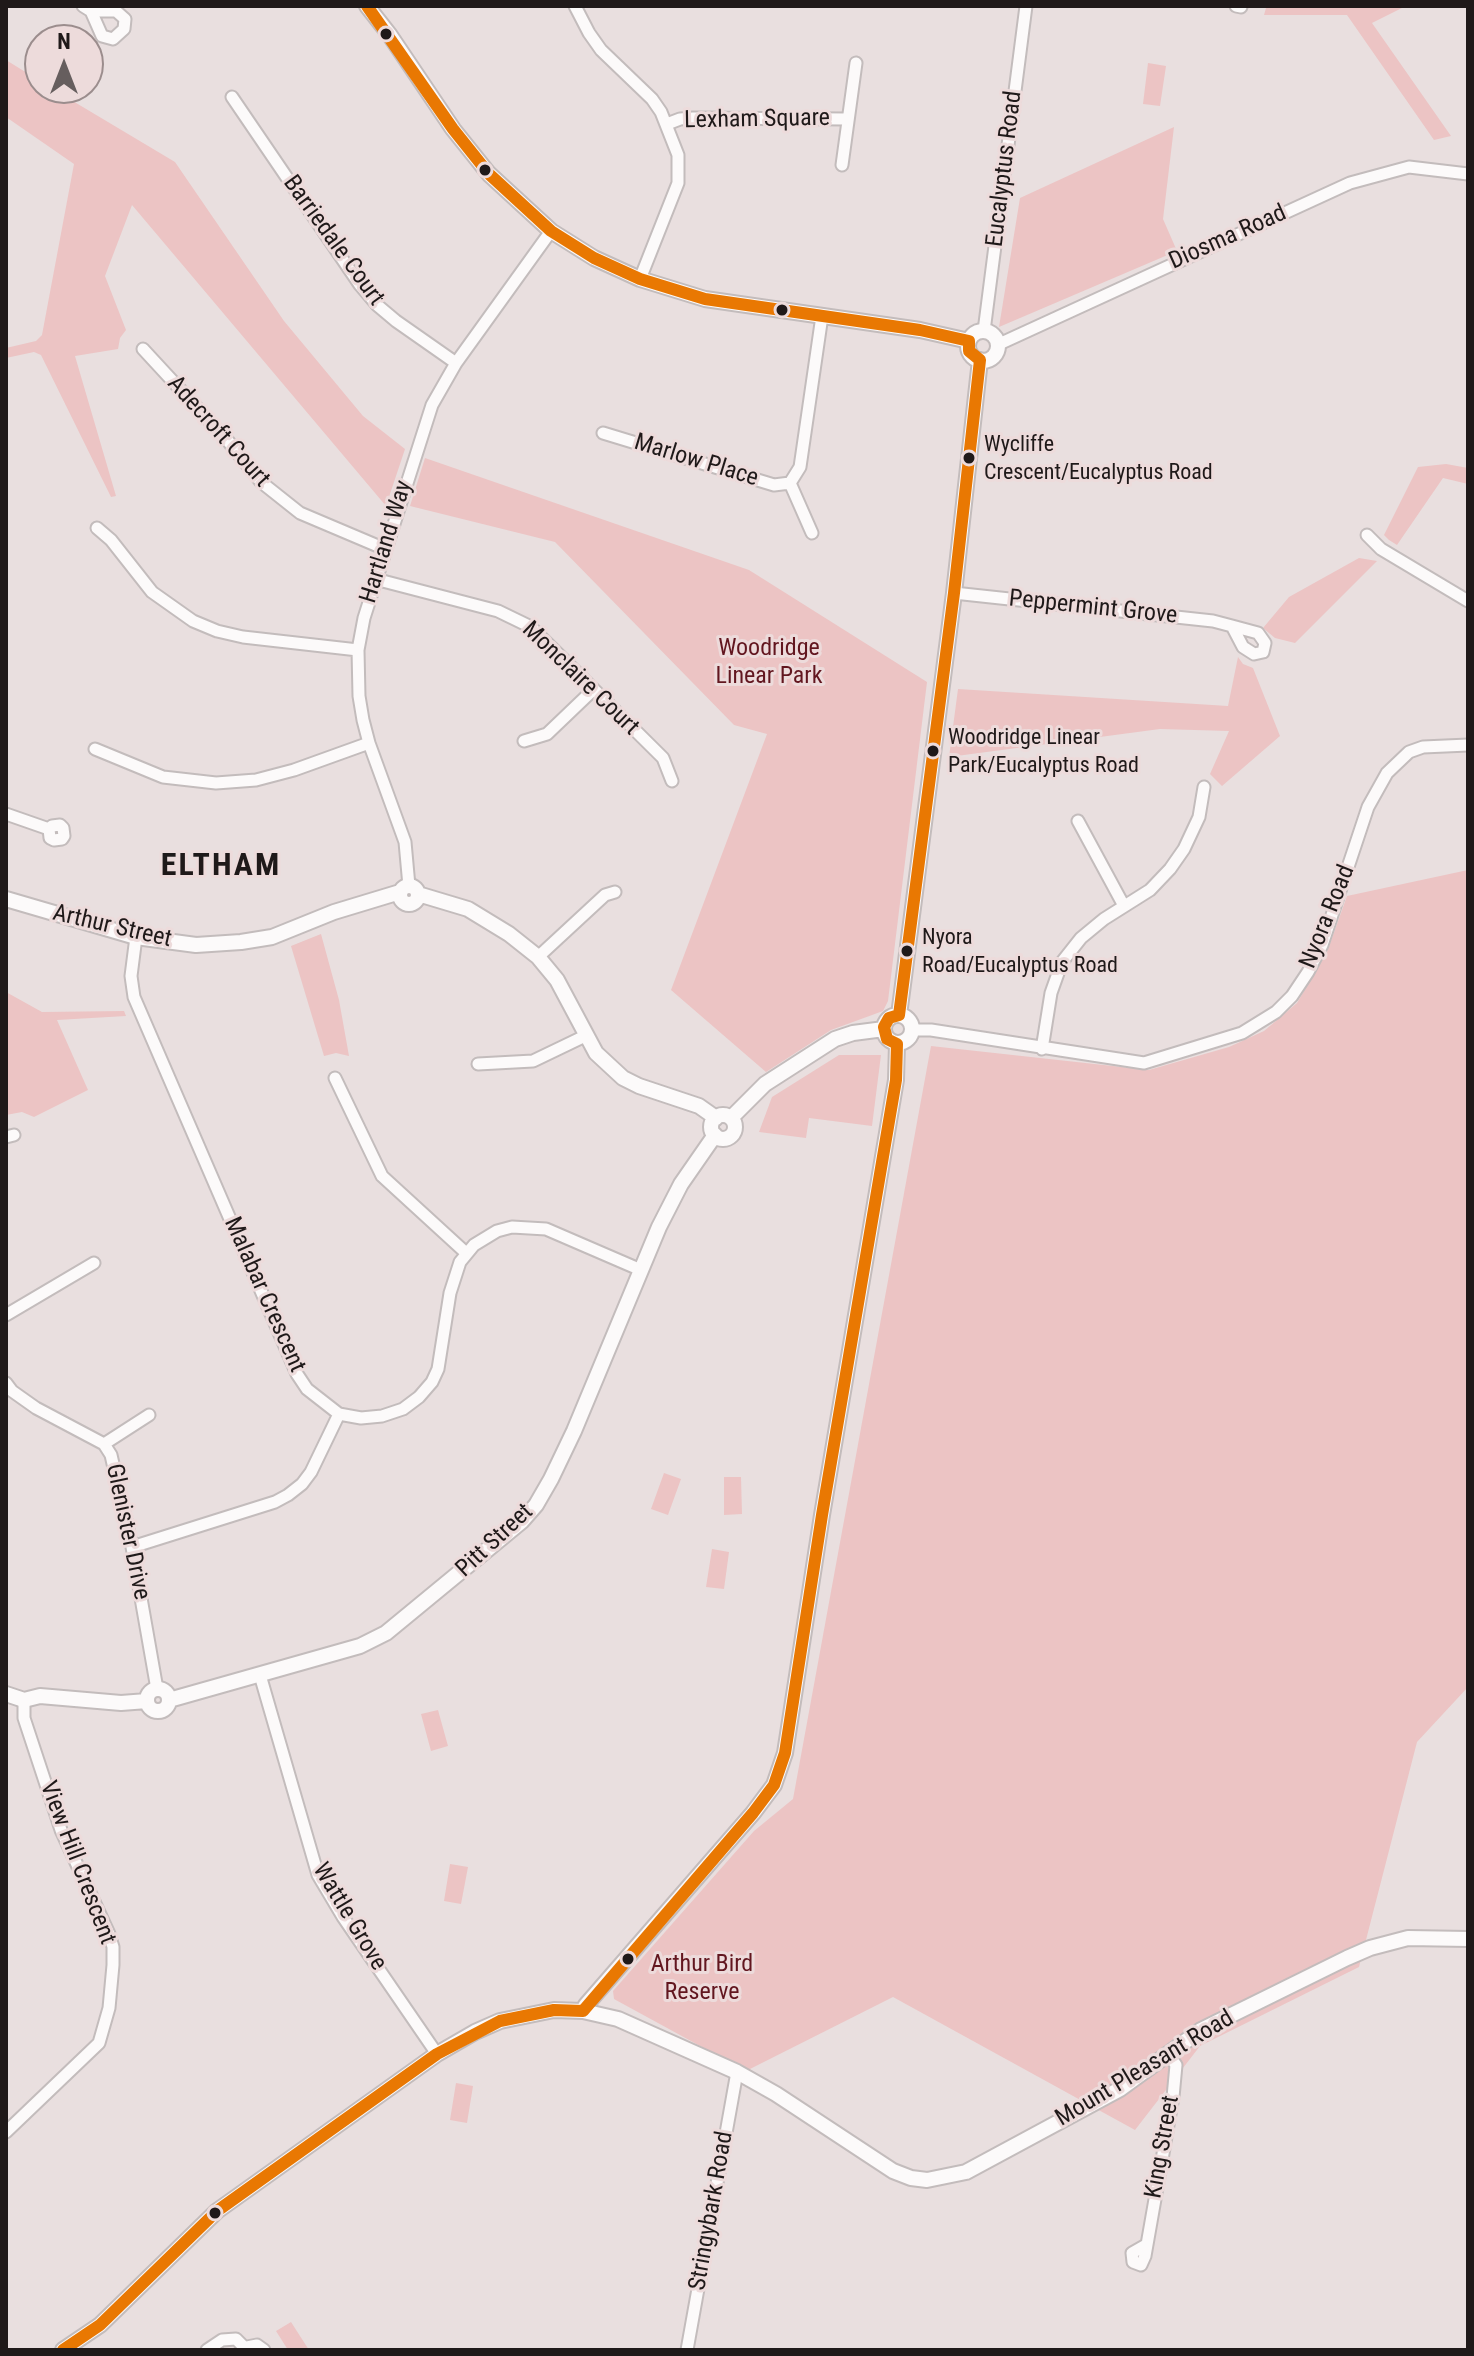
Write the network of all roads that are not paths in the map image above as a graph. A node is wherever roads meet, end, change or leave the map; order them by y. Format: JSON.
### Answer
{"nodes":[{"id":1,"x":367,"y":6,"type":"edge"},
{"id":2,"x":575,"y":6,"type":"edge"},
{"id":3,"x":1026,"y":6,"type":"edge"},
{"id":4,"x":856,"y":63,"type":"dead end"},
{"id":5,"x":232,"y":97,"type":"dead end"},
{"id":6,"x":848,"y":119,"type":"junction"},
{"id":7,"x":667,"y":124,"type":"junction"},
{"id":8,"x":842,"y":165,"type":"dead end"},
{"id":9,"x":1468,"y":174,"type":"edge"},
{"id":10,"x":551,"y":231,"type":"junction"},
{"id":11,"x":640,"y":279,"type":"junction"},
{"id":12,"x":822,"y":316,"type":"junction"},
{"id":13,"x":984,"y":331,"type":"junction"},
{"id":14,"x":969,"y":341,"type":"junction"},
{"id":15,"x":997,"y":345,"type":"junction"},
{"id":16,"x":143,"y":349,"type":"dead end"},
{"id":17,"x":980,"y":360,"type":"junction"},
{"id":18,"x":456,"y":363,"type":"junction"},
{"id":19,"x":603,"y":433,"type":"dead end"},
{"id":20,"x":790,"y":483,"type":"junction"},
{"id":21,"x":97,"y":528,"type":"dead end"},
{"id":22,"x":812,"y":533,"type":"dead end"},
{"id":23,"x":1367,"y":535,"type":"dead end"},
{"id":24,"x":385,"y":549,"type":"junction"},
{"id":25,"x":375,"y":579,"type":"junction"},
{"id":26,"x":954,"y":593,"type":"junction"},
{"id":27,"x":1468,"y":601,"type":"edge"},
{"id":28,"x":1232,"y":626,"type":"dead end"},
{"id":29,"x":358,"y":650,"type":"junction"},
{"id":30,"x":593,"y":690,"type":"junction"},
{"id":31,"x":524,"y":741,"type":"dead end"},
{"id":32,"x":369,"y":743,"type":"junction"},
{"id":33,"x":1468,"y":745,"type":"edge"},
{"id":34,"x":95,"y":749,"type":"dead end"},
{"id":35,"x":672,"y":781,"type":"dead end"},
{"id":36,"x":1204,"y":787,"type":"dead end"},
{"id":37,"x":6,"y":814,"type":"edge"},
{"id":38,"x":1078,"y":821,"type":"dead end"},
{"id":39,"x":49,"y":829,"type":"dead end"},
{"id":40,"x":615,"y":892,"type":"dead end"},
{"id":41,"x":410,"y":894,"type":"junction"},
{"id":42,"x":6,"y":899,"type":"edge"},
{"id":43,"x":1124,"y":906,"type":"junction"},
{"id":44,"x":136,"y":937,"type":"junction"},
{"id":45,"x":538,"y":957,"type":"junction"},
{"id":46,"x":899,"y":1015,"type":"junction"},
{"id":47,"x":884,"y":1029,"type":"junction"},
{"id":48,"x":913,"y":1030,"type":"junction"},
{"id":49,"x":585,"y":1036,"type":"junction"},
{"id":50,"x":897,"y":1044,"type":"junction"},
{"id":51,"x":1042,"y":1049,"type":"junction"},
{"id":52,"x":478,"y":1064,"type":"dead end"},
{"id":53,"x":335,"y":1078,"type":"dead end"},
{"id":54,"x":716,"y":1118,"type":"junction"},
{"id":55,"x":731,"y":1118,"type":"junction"},
{"id":56,"x":715,"y":1135,"type":"junction"},
{"id":57,"x":465,"y":1252,"type":"junction"},
{"id":58,"x":94,"y":1263,"type":"dead end"},
{"id":59,"x":641,"y":1270,"type":"junction"},
{"id":60,"x":6,"y":1315,"type":"edge"},
{"id":61,"x":6,"y":1383,"type":"edge"},
{"id":62,"x":339,"y":1414,"type":"junction"},
{"id":63,"x":149,"y":1415,"type":"dead end"},
{"id":64,"x":104,"y":1444,"type":"junction"},
{"id":65,"x":132,"y":1547,"type":"junction"},
{"id":66,"x":260,"y":1675,"type":"junction"},
{"id":67,"x":6,"y":1694,"type":"edge"},
{"id":68,"x":152,"y":1695,"type":"junction"},
{"id":69,"x":24,"y":1700,"type":"junction"},
{"id":70,"x":1468,"y":1939,"type":"edge"},
{"id":71,"x":583,"y":2011,"type":"junction"},
{"id":72,"x":1167,"y":2053,"type":"junction"},
{"id":73,"x":437,"y":2054,"type":"junction"},
{"id":74,"x":737,"y":2072,"type":"junction"},
{"id":75,"x":6,"y":2132,"type":"edge"},
{"id":76,"x":1146,"y":2245,"type":"dead end"},
{"id":77,"x":247,"y":2349,"type":"edge"},
{"id":78,"x":63,"y":2350,"type":"edge"},
{"id":79,"x":207,"y":2350,"type":"edge"},
{"id":80,"x":264,"y":2350,"type":"edge"},
{"id":81,"x":687,"y":2350,"type":"edge"}],
"edges":[{"from":1,"to":10,"type":"street"},
{"from":2,"to":7,"type":"street"},
{"from":3,"to":13,"type":"street","name":"Eucalyptus Road"},
{"from":4,"to":6,"type":"street","name":"Lexham Square"},
{"from":5,"to":18,"type":"street","name":"Barriedale Court"},
{"from":6,"to":7,"type":"street","name":"Lexham Square"},
{"from":6,"to":8,"type":"street","name":"Lexham Square"},
{"from":7,"to":11,"type":"street"},
{"from":9,"to":15,"type":"street","name":"Diosma Road"},
{"from":10,"to":11,"type":"street"},
{"from":10,"to":18,"type":"street","name":"Hartland Way"},
{"from":11,"to":12,"type":"street"},
{"from":12,"to":14,"type":"street"},
{"from":12,"to":20,"type":"street","name":"Marlow Place"},
{"from":13,"to":14,"type":"street"},
{"from":13,"to":15,"type":"street"},
{"from":14,"to":17,"type":"street"},
{"from":15,"to":17,"type":"street"},
{"from":16,"to":24,"type":"street","name":"Adecroft Court"},
{"from":17,"to":26,"type":"street"},
{"from":18,"to":24,"type":"street","name":"Hartland Way"},
{"from":19,"to":20,"type":"street","name":"Marlow Place"},
{"from":20,"to":22,"type":"street","name":"Marlow Place"},
{"from":21,"to":29,"type":"street"},
{"from":23,"to":27,"type":"street"},
{"from":24,"to":25,"type":"street","name":"Hartland Way"},
{"from":25,"to":29,"type":"street","name":"Hartland Way"},
{"from":25,"to":30,"type":"street","name":"Monclaire Court"},
{"from":26,"to":28,"type":"street","name":"Peppermint Grove"},
{"from":26,"to":46,"type":"street"},
{"from":29,"to":32,"type":"street","name":"Hartland Way"},
{"from":30,"to":31,"type":"street"},
{"from":30,"to":35,"type":"street","name":"Monclaire Court"},
{"from":32,"to":34,"type":"street"},
{"from":32,"to":41,"type":"street","name":"Hartland Way"},
{"from":33,"to":51,"type":"street","name":"Nyora Road"},
{"from":36,"to":43,"type":"street"},
{"from":37,"to":39,"type":"street"},
{"from":38,"to":43,"type":"street"},
{"from":40,"to":45,"type":"street"},
{"from":41,"to":44,"type":"street","name":"Arthur Street"},
{"from":41,"to":45,"type":"street","name":"Arthur Street"},
{"from":42,"to":44,"type":"street","name":"Arthur Street"},
{"from":43,"to":51,"type":"street"},
{"from":44,"to":62,"type":"street","name":"Malabar Crescent"},
{"from":45,"to":49,"type":"street","name":"Arthur Street"},
{"from":46,"to":47,"type":"street"},
{"from":46,"to":48,"type":"street"},
{"from":47,"to":50,"type":"street"},
{"from":47,"to":55,"type":"street"},
{"from":48,"to":50,"type":"street"},
{"from":48,"to":51,"type":"street","name":"Nyora Road"},
{"from":49,"to":52,"type":"street"},
{"from":49,"to":54,"type":"street","name":"Arthur Street"},
{"from":50,"to":71,"type":"street"},
{"from":53,"to":57,"type":"street"},
{"from":54,"to":55,"type":"street"},
{"from":54,"to":56,"type":"street"},
{"from":55,"to":56,"type":"street"},
{"from":56,"to":59,"type":"street","name":"Pitt Street"},
{"from":57,"to":59,"type":"street"},
{"from":57,"to":62,"type":"street"},
{"from":58,"to":60,"type":"street"},
{"from":59,"to":66,"type":"street","name":"Pitt Street"},
{"from":61,"to":64,"type":"street","name":"Glenister Drive"},
{"from":62,"to":65,"type":"street"},
{"from":63,"to":64,"type":"street"},
{"from":64,"to":65,"type":"street","name":"Glenister Drive"},
{"from":65,"to":68,"type":"street","name":"Glenister Drive"},
{"from":66,"to":68,"type":"street","name":"Pitt Street"},
{"from":66,"to":73,"type":"street","name":"Wattle Grove"},
{"from":67,"to":69,"type":"street"},
{"from":68,"to":69,"type":"street"},
{"from":69,"to":75,"type":"street","name":"View Hill Crescent"},
{"from":70,"to":72,"type":"street","name":"Mount Pleasant Road"},
{"from":71,"to":73,"type":"street","name":"Mount Pleasant Road"},
{"from":71,"to":74,"type":"street","name":"Mount Pleasant Road"},
{"from":72,"to":74,"type":"street","name":"Mount Pleasant Road"},
{"from":72,"to":76,"type":"street","name":"King Street"},
{"from":73,"to":78,"type":"street","name":"Mount Pleasant Road"},
{"from":74,"to":81,"type":"street","name":"Stringybark Road"},
{"from":77,"to":79,"type":"street"},
{"from":77,"to":80,"type":"street"}]}
